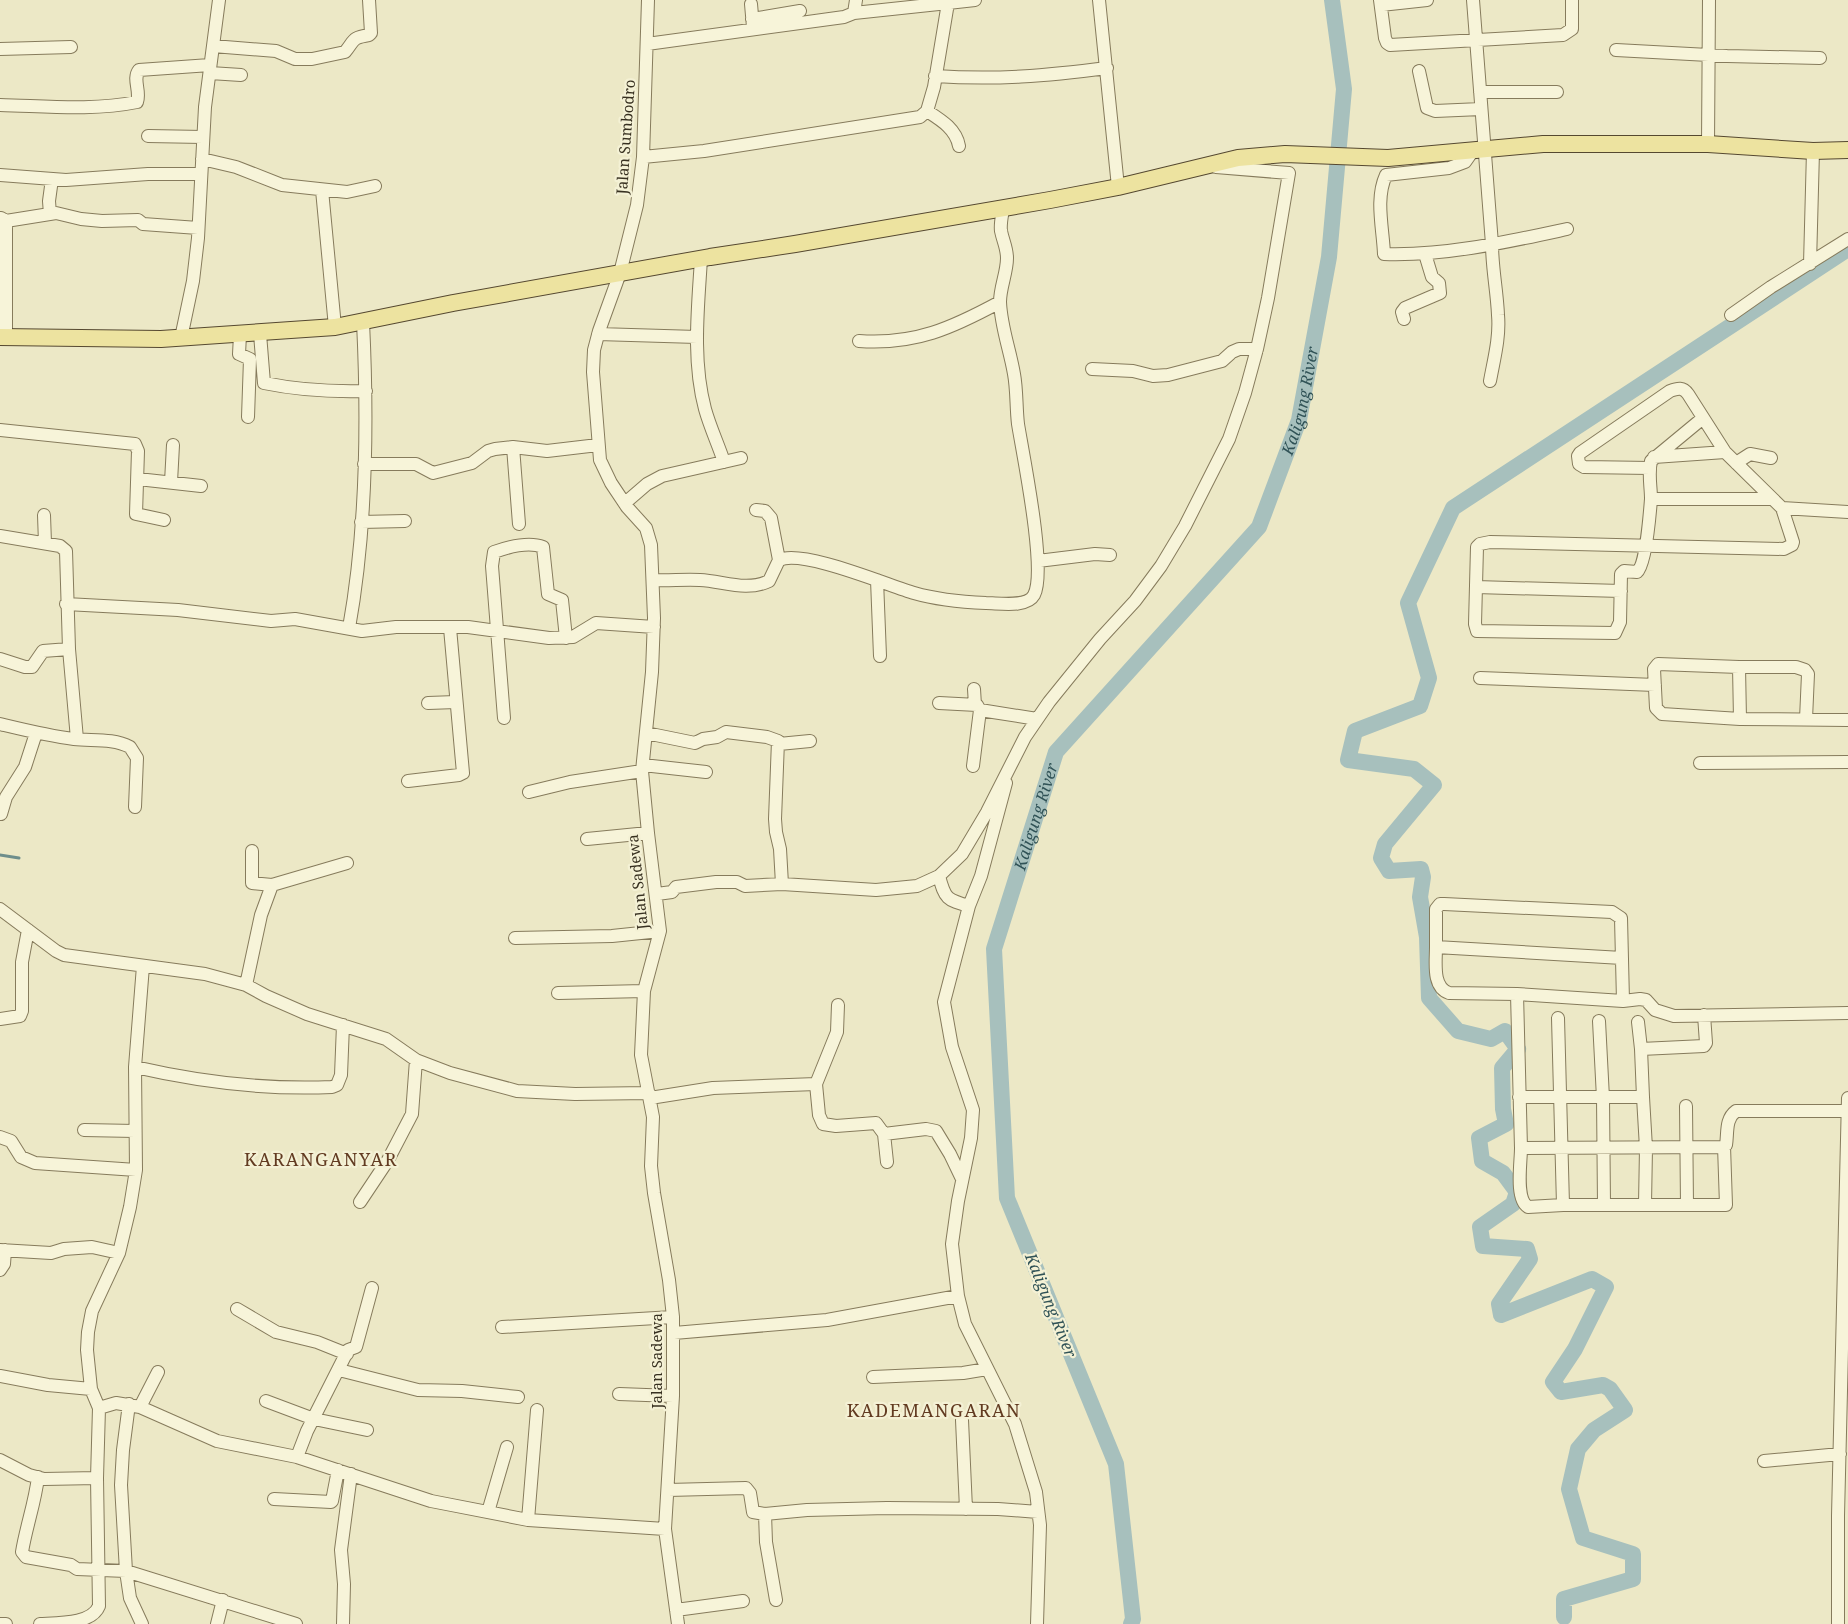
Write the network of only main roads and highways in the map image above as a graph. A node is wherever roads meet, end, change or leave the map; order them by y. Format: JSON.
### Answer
{"nodes":[{"id":1,"x":1848,"y":150,"type":"edge"},
{"id":2,"x":3,"y":337,"type":"edge"}],
"edges":[{"from":1,"to":2,"type":"main road"}]}
